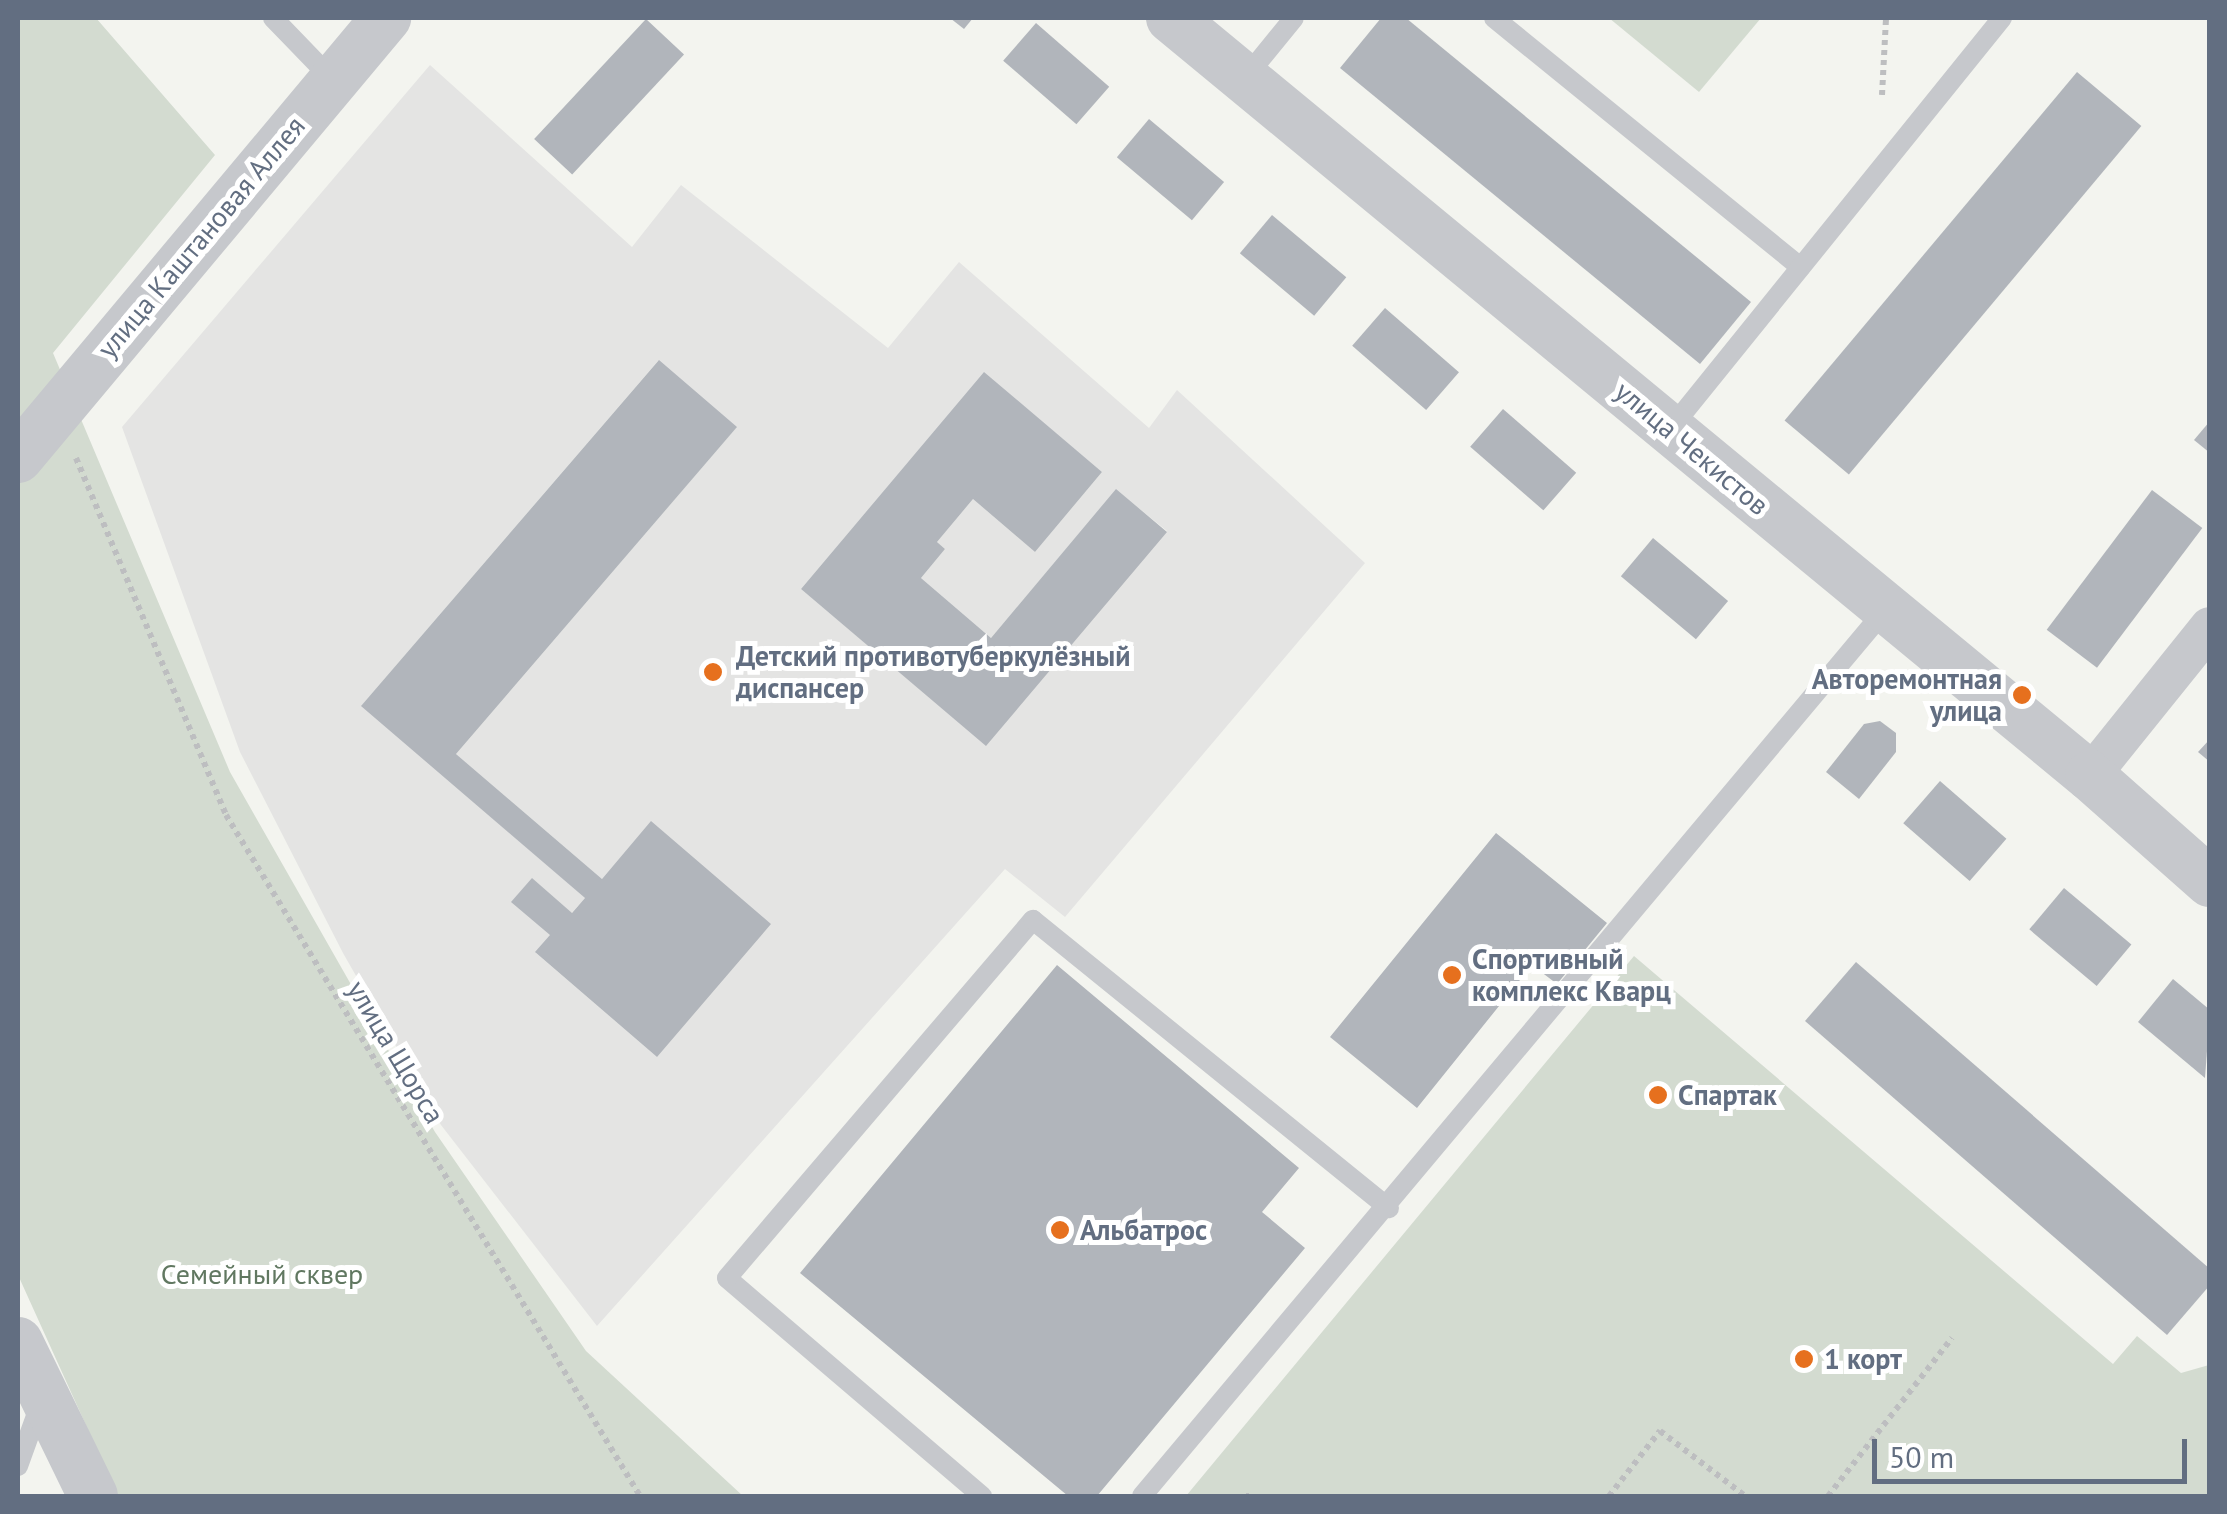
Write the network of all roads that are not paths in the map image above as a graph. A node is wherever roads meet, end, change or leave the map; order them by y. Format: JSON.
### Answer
{"nodes":[{"id":1,"x":273,"y":18,"type":"edge"},
{"id":2,"x":386,"y":18,"type":"edge"},
{"id":3,"x":1171,"y":18,"type":"edge"},
{"id":4,"x":1294,"y":18,"type":"edge"},
{"id":5,"x":1494,"y":18,"type":"edge"},
{"id":6,"x":2002,"y":18,"type":"edge"},
{"id":7,"x":332,"y":79,"type":"junction"},
{"id":8,"x":1245,"y":79,"type":"junction"},
{"id":9,"x":1800,"y":267,"type":"junction"},
{"id":10,"x":1670,"y":429,"type":"junction"},
{"id":11,"x":18,"y":458,"type":"edge"},
{"id":12,"x":1886,"y":609,"type":"junction"},
{"id":13,"x":2210,"y":627,"type":"edge"},
{"id":14,"x":2090,"y":776,"type":"junction"},
{"id":15,"x":2210,"y":882,"type":"edge"},
{"id":16,"x":1388,"y":1208,"type":"junction"},
{"id":17,"x":18,"y":1342,"type":"edge"},
{"id":18,"x":42,"y":1398,"type":"junction"},
{"id":19,"x":18,"y":1466,"type":"edge"},
{"id":20,"x":93,"y":1496,"type":"edge"},
{"id":21,"x":982,"y":1496,"type":"edge"},
{"id":22,"x":1142,"y":1496,"type":"edge"}],
"edges":[{"from":1,"to":7,"type":"lane"},
{"from":2,"to":7,"type":"street","name":"улица Каштановая Аллея"},
{"from":3,"to":8,"type":"street","name":"улица Чекистов"},
{"from":4,"to":8,"type":"lane"},
{"from":5,"to":9,"type":"lane"},
{"from":6,"to":9,"type":"lane"},
{"from":7,"to":11,"type":"street","name":"улица Каштановая Аллея"},
{"from":8,"to":10,"type":"street","name":"улица Чекистов"},
{"from":9,"to":10,"type":"lane"},
{"from":10,"to":12,"type":"street","name":"улица Чекистов"},
{"from":12,"to":14,"type":"street","name":"улица Чекистов"},
{"from":12,"to":16,"type":"lane"},
{"from":13,"to":14,"type":"street"},
{"from":14,"to":15,"type":"street","name":"улица Чекистов"},
{"from":16,"to":21,"type":"lane"},
{"from":16,"to":22,"type":"lane"},
{"from":17,"to":18,"type":"street"},
{"from":18,"to":19,"type":"lane"},
{"from":18,"to":20,"type":"street"}]}
